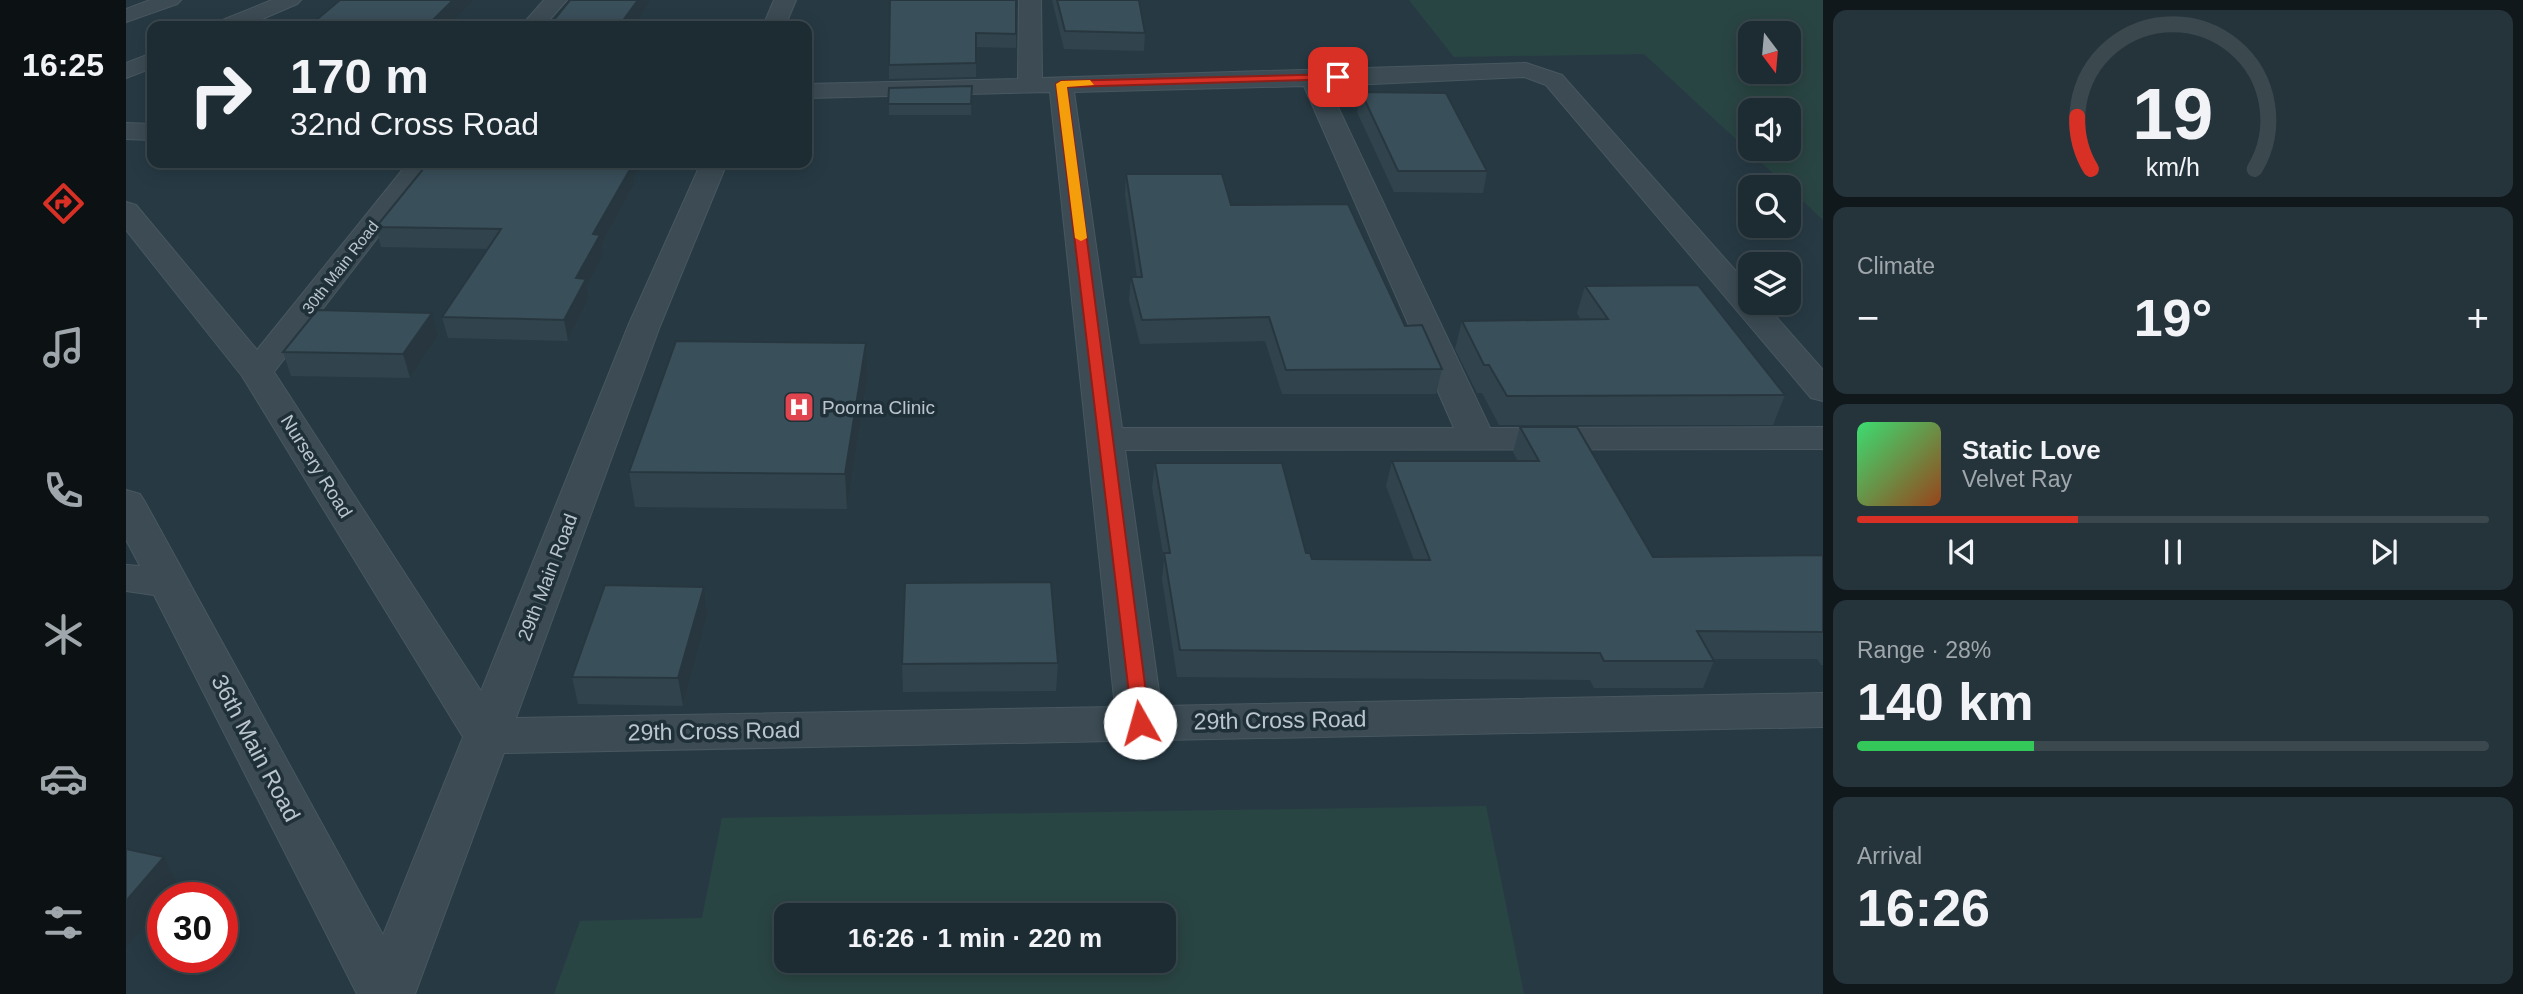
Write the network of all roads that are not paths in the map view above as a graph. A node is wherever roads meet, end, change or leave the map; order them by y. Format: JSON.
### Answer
{"nodes":[{"id":1,"x":170,"y":0,"type":"edge"},
{"id":2,"x":290,"y":0,"type":"edge"},
{"id":3,"x":556,"y":0,"type":"edge"},
{"id":4,"x":785,"y":0,"type":"edge"},
{"id":5,"x":1030,"y":0,"type":"edge"},
{"id":6,"x":126,"y":16,"type":"edge"},
{"id":7,"x":240,"y":21,"type":"edge"},
{"id":8,"x":537,"y":21,"type":"edge"},
{"id":9,"x":776,"y":21,"type":"edge"},
{"id":10,"x":147,"y":62,"type":"edge"},
{"id":11,"x":126,"y":71,"type":"edge"},
{"id":12,"x":1312,"y":79,"type":"junction"},
{"id":13,"x":1045,"y":84,"type":"junction"},
{"id":14,"x":812,"y":91,"type":"edge"},
{"id":15,"x":126,"y":131,"type":"edge"},
{"id":16,"x":147,"y":132,"type":"edge"},
{"id":17,"x":418,"y":168,"type":"edge"},
{"id":18,"x":712,"y":168,"type":"edge"},
{"id":19,"x":126,"y":211,"type":"edge"},
{"id":20,"x":257,"y":372,"type":"junction"},
{"id":21,"x":1823,"y":391,"type":"edge"},
{"id":22,"x":1823,"y":438,"type":"edge"},
{"id":23,"x":1107,"y":439,"type":"junction"},
{"id":24,"x":1478,"y":440,"type":"junction"},
{"id":25,"x":126,"y":502,"type":"edge"},
{"id":26,"x":148,"y":581,"type":"edge"},
{"id":27,"x":1823,"y":710,"type":"edge"},
{"id":28,"x":1140,"y":723,"type":"junction"},
{"id":29,"x":486,"y":736,"type":"junction"},
{"id":30,"x":387,"y":994,"type":"edge"}],
"edges":[{"from":1,"to":6,"type":"street"},
{"from":2,"to":7,"type":"street"},
{"from":3,"to":8,"type":"street"},
{"from":4,"to":9,"type":"street"},
{"from":5,"to":13,"type":"street"},
{"from":10,"to":11,"type":"street"},
{"from":12,"to":13,"type":"street"},
{"from":12,"to":21,"type":"street"},
{"from":12,"to":24,"type":"street"},
{"from":13,"to":14,"type":"street"},
{"from":13,"to":23,"type":"street"},
{"from":15,"to":16,"type":"street"},
{"from":17,"to":20,"type":"street","name":"30th Main Road"},
{"from":18,"to":29,"type":"street","name":"29th Main Road"},
{"from":19,"to":20,"type":"street","name":"Nursery Road"},
{"from":20,"to":29,"type":"street","name":"Nursery Road"},
{"from":22,"to":24,"type":"street"},
{"from":23,"to":24,"type":"street"},
{"from":23,"to":28,"type":"street"},
{"from":25,"to":26,"type":"street","name":"36th Main Road"},
{"from":26,"to":30,"type":"street","name":"36th Main Road"},
{"from":27,"to":28,"type":"street","name":"29th Cross Road"},
{"from":28,"to":29,"type":"street","name":"29th Cross Road"},
{"from":29,"to":30,"type":"street","name":"29th Main Road"}]}
